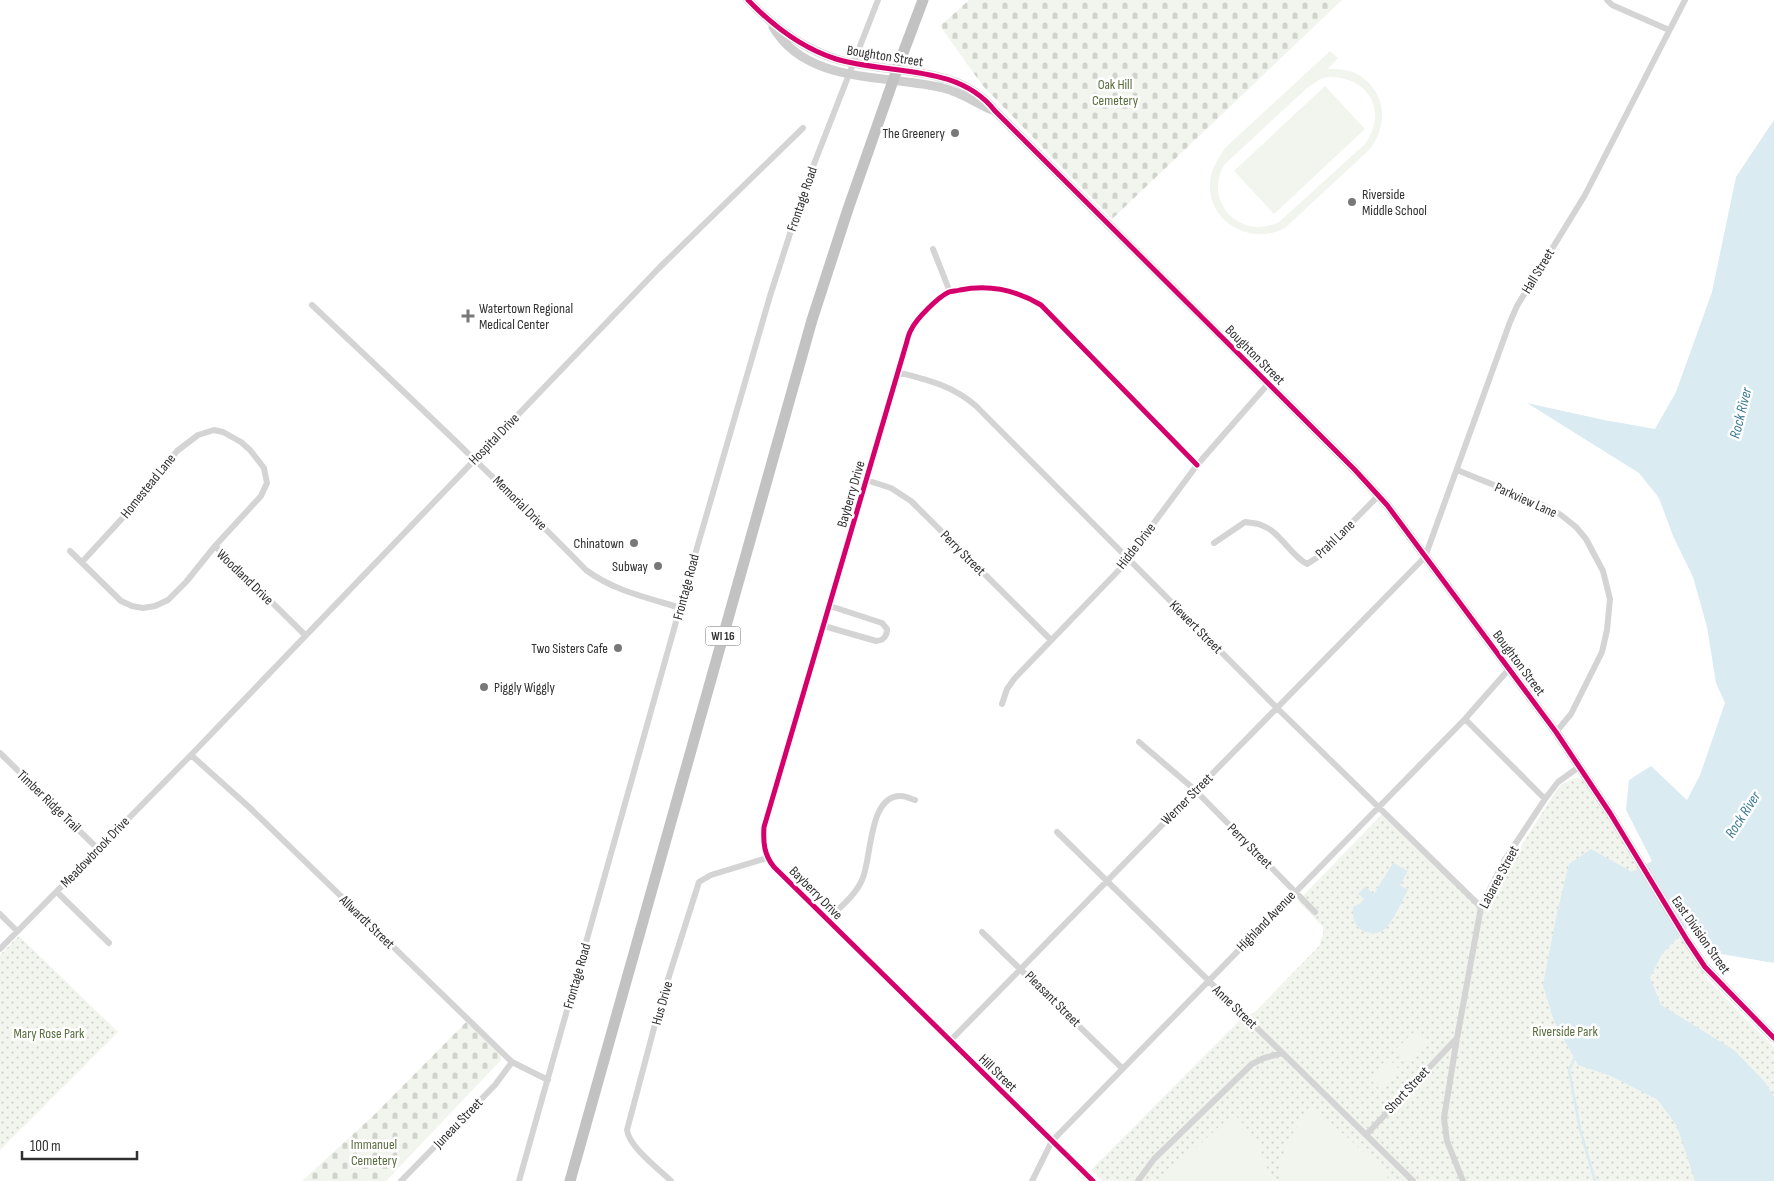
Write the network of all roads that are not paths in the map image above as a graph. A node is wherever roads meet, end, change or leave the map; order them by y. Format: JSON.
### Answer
{"nodes":[{"id":1,"x":748,"y":0,"type":"edge"},
{"id":2,"x":878,"y":0,"type":"edge"},
{"id":3,"x":923,"y":0,"type":"edge"},
{"id":4,"x":1607,"y":0,"type":"edge"},
{"id":5,"x":1685,"y":0,"type":"edge"},
{"id":6,"x":770,"y":22,"type":"junction"},
{"id":7,"x":1669,"y":30,"type":"junction"},
{"id":8,"x":852,"y":64,"type":"junction"},
{"id":9,"x":848,"y":74,"type":"junction"},
{"id":10,"x":995,"y":112,"type":"junction"},
{"id":11,"x":803,"y":128,"type":"dead end"},
{"id":12,"x":933,"y":249,"type":"dead end"},
{"id":13,"x":950,"y":292,"type":"junction"},
{"id":14,"x":312,"y":305,"type":"dead end"},
{"id":15,"x":897,"y":372,"type":"junction"},
{"id":16,"x":1268,"y":384,"type":"junction"},
{"id":17,"x":475,"y":458,"type":"junction"},
{"id":18,"x":1197,"y":464,"type":"junction"},
{"id":19,"x":1457,"y":470,"type":"junction"},
{"id":20,"x":866,"y":480,"type":"junction"},
{"id":21,"x":1378,"y":495,"type":"junction"},
{"id":22,"x":1214,"y":543,"type":"dead end"},
{"id":23,"x":215,"y":546,"type":"junction"},
{"id":24,"x":70,"y":551,"type":"dead end"},
{"id":25,"x":1425,"y":557,"type":"junction"},
{"id":26,"x":1128,"y":558,"type":"junction"},
{"id":27,"x":82,"y":562,"type":"junction"},
{"id":28,"x":830,"y":606,"type":"junction"},
{"id":29,"x":681,"y":608,"type":"junction"},
{"id":30,"x":824,"y":626,"type":"junction"},
{"id":31,"x":305,"y":635,"type":"junction"},
{"id":32,"x":1051,"y":640,"type":"junction"},
{"id":33,"x":1509,"y":669,"type":"junction"},
{"id":34,"x":1002,"y":704,"type":"dead end"},
{"id":35,"x":1278,"y":709,"type":"junction"},
{"id":36,"x":1465,"y":719,"type":"junction"},
{"id":37,"x":1556,"y":732,"type":"junction"},
{"id":38,"x":1139,"y":742,"type":"dead end"},
{"id":39,"x":0,"y":753,"type":"edge"},
{"id":40,"x":191,"y":755,"type":"junction"},
{"id":41,"x":1579,"y":767,"type":"junction"},
{"id":42,"x":1195,"y":790,"type":"junction"},
{"id":43,"x":1545,"y":799,"type":"junction"},
{"id":44,"x":916,"y":800,"type":"dead end"},
{"id":45,"x":1379,"y":806,"type":"junction"},
{"id":46,"x":1057,"y":832,"type":"dead end"},
{"id":47,"x":98,"y":848,"type":"junction"},
{"id":48,"x":767,"y":858,"type":"junction"},
{"id":49,"x":1638,"y":860,"type":"joint"},
{"id":50,"x":1106,"y":881,"type":"junction"},
{"id":51,"x":1295,"y":891,"type":"junction"},
{"id":52,"x":57,"y":892,"type":"junction"},
{"id":53,"x":1481,"y":907,"type":"junction"},
{"id":54,"x":1315,"y":912,"type":"dead end"},
{"id":55,"x":0,"y":914,"type":"edge"},
{"id":56,"x":827,"y":920,"type":"junction"},
{"id":57,"x":17,"y":931,"type":"junction"},
{"id":58,"x":982,"y":932,"type":"dead end"},
{"id":59,"x":109,"y":943,"type":"dead end"},
{"id":60,"x":0,"y":948,"type":"edge"},
{"id":61,"x":1021,"y":968,"type":"junction"},
{"id":62,"x":888,"y":981,"type":"joint"},
{"id":63,"x":1208,"y":981,"type":"junction"},
{"id":64,"x":1457,"y":1038,"type":"junction"},
{"id":65,"x":1774,"y":1038,"type":"edge"},
{"id":66,"x":950,"y":1041,"type":"junction"},
{"id":67,"x":1449,"y":1046,"type":"junction"},
{"id":68,"x":1454,"y":1051,"type":"junction"},
{"id":69,"x":1282,"y":1054,"type":"junction"},
{"id":70,"x":512,"y":1062,"type":"junction"},
{"id":71,"x":1122,"y":1068,"type":"junction"},
{"id":72,"x":548,"y":1080,"type":"junction"},
{"id":73,"x":1366,"y":1135,"type":"junction"},
{"id":74,"x":1052,"y":1141,"type":"junction"},
{"id":75,"x":401,"y":1181,"type":"edge"},
{"id":76,"x":519,"y":1181,"type":"edge"},
{"id":77,"x":570,"y":1181,"type":"edge"},
{"id":78,"x":672,"y":1181,"type":"edge"},
{"id":79,"x":1032,"y":1181,"type":"edge"},
{"id":80,"x":1093,"y":1181,"type":"edge"},
{"id":81,"x":1138,"y":1181,"type":"edge"},
{"id":82,"x":1413,"y":1181,"type":"edge"},
{"id":83,"x":1463,"y":1181,"type":"edge"}],
"edges":[{"from":1,"to":6,"type":"street","name":"Boughton Street"},
{"from":2,"to":8,"type":"street","name":"Frontage Road"},
{"from":3,"to":77,"type":"highway","number":"WI 16","bridge":true},
{"from":4,"to":7,"type":"street"},
{"from":5,"to":7,"type":"street","name":"Hall Street"},
{"from":6,"to":8,"type":"street","name":"Boughton Street"},
{"from":6,"to":9,"type":"street","name":"Boughton Street"},
{"from":7,"to":19,"type":"street","name":"Hall Street"},
{"from":8,"to":9,"type":"street","name":"Frontage Road"},
{"from":8,"to":10,"type":"street","name":"Boughton Street"},
{"from":9,"to":10,"type":"street","name":"Boughton Street"},
{"from":9,"to":29,"type":"street","name":"Frontage Road"},
{"from":10,"to":16,"type":"street","name":"Boughton Street"},
{"from":11,"to":17,"type":"street","name":"Hospital Drive"},
{"from":12,"to":13,"type":"street"},
{"from":13,"to":15,"type":"street","name":"Bayberry Drive"},
{"from":13,"to":18,"type":"street","name":"Bayberry Drive"},
{"from":14,"to":17,"type":"street","name":"Memorial Drive"},
{"from":15,"to":20,"type":"street","name":"Bayberry Drive"},
{"from":15,"to":26,"type":"street","name":"Kiewert Street"},
{"from":16,"to":18,"type":"street","name":"Hidde Drive"},
{"from":16,"to":21,"type":"street","name":"Boughton Street"},
{"from":17,"to":29,"type":"street","name":"Memorial Drive"},
{"from":17,"to":31,"type":"street","name":"Hospital Drive"},
{"from":18,"to":26,"type":"street","name":"Hidde Drive"},
{"from":19,"to":25,"type":"street","name":"Hall Street"},
{"from":19,"to":37,"type":"street","name":"Parkview Lane"},
{"from":20,"to":28,"type":"street","name":"Bayberry Drive"},
{"from":20,"to":32,"type":"street","name":"Perry Street"},
{"from":21,"to":22,"type":"street","name":"Prahl Lane"},
{"from":21,"to":25,"type":"street","name":"Boughton Street"},
{"from":23,"to":27,"type":"street","name":"Woodland Drive"},
{"from":23,"to":27,"type":"street","name":"Homestead Lane"},
{"from":23,"to":31,"type":"street","name":"Woodland Drive"},
{"from":24,"to":27,"type":"street","name":"Woodland Drive"},
{"from":25,"to":33,"type":"street","name":"Boughton Street"},
{"from":25,"to":35,"type":"street","name":"Werner Street"},
{"from":26,"to":32,"type":"street","name":"Hidde Drive"},
{"from":26,"to":35,"type":"street","name":"Kiewert Street"},
{"from":28,"to":30,"type":"street","name":"Bayberry Drive"},
{"from":28,"to":30,"type":"street"},
{"from":29,"to":72,"type":"street","name":"Frontage Road"},
{"from":30,"to":48,"type":"street","name":"Bayberry Drive"},
{"from":31,"to":40,"type":"street","name":"Hospital Drive"},
{"from":32,"to":34,"type":"street","name":"Hidde Drive"},
{"from":33,"to":36,"type":"street","name":"Highland Avenue"},
{"from":33,"to":37,"type":"street","name":"Boughton Street"},
{"from":35,"to":42,"type":"street","name":"Werner Street"},
{"from":35,"to":45,"type":"street","name":"Kiewert Street"},
{"from":36,"to":43,"type":"street"},
{"from":36,"to":45,"type":"street","name":"Highland Avenue"},
{"from":37,"to":41,"type":"street","name":"Boughton Street"},
{"from":38,"to":42,"type":"street","name":"Perry Street"},
{"from":39,"to":47,"type":"street","name":"Timber Ridge Trail"},
{"from":40,"to":47,"type":"street","name":"Meadowbrook Drive"},
{"from":40,"to":70,"type":"street","name":"Allwardt Street"},
{"from":41,"to":43,"type":"street","name":"Labaree Street"},
{"from":41,"to":49,"type":"street","name":"Boughton Street"},
{"from":42,"to":50,"type":"street","name":"Werner Street"},
{"from":42,"to":51,"type":"street","name":"Perry Street"},
{"from":43,"to":53,"type":"street","name":"Labaree Street"},
{"from":44,"to":56,"type":"street"},
{"from":45,"to":51,"type":"street","name":"Highland Avenue"},
{"from":45,"to":53,"type":"street","name":"Kiewert Street"},
{"from":46,"to":50,"type":"street","name":"Anne Street"},
{"from":47,"to":52,"type":"street","name":"Meadowbrook Drive"},
{"from":48,"to":56,"type":"street","name":"Bayberry Drive"},
{"from":48,"to":78,"type":"street","name":"Hus Drive"},
{"from":49,"to":65,"type":"street","name":"East Division Street"},
{"from":50,"to":61,"type":"street","name":"Werner Street"},
{"from":50,"to":63,"type":"street","name":"Anne Street"},
{"from":51,"to":54,"type":"street","name":"Perry Street"},
{"from":51,"to":63,"type":"street","name":"Highland Avenue"},
{"from":52,"to":57,"type":"street","name":"Meadowbrook Drive"},
{"from":52,"to":59,"type":"street"},
{"from":53,"to":64,"type":"street","name":"Labaree Street"},
{"from":55,"to":57,"type":"street"},
{"from":56,"to":62,"type":"street","name":"Bayberry Drive"},
{"from":57,"to":60,"type":"street","name":"Meadowbrook Drive"},
{"from":58,"to":61,"type":"street","name":"Pleasant Street"},
{"from":61,"to":66,"type":"street","name":"Werner Street"},
{"from":61,"to":71,"type":"street","name":"Pleasant Street"},
{"from":62,"to":66,"type":"street","name":"Hill Street"},
{"from":63,"to":69,"type":"street","name":"Anne Street"},
{"from":63,"to":71,"type":"street","name":"Highland Avenue"},
{"from":64,"to":67,"type":"street"},
{"from":64,"to":68,"type":"street","name":"Labaree Street"},
{"from":66,"to":74,"type":"street","name":"Hill Street"},
{"from":67,"to":68,"type":"street"},
{"from":67,"to":73,"type":"street","name":"Short Street"},
{"from":68,"to":83,"type":"street","name":"Labaree Street"},
{"from":69,"to":73,"type":"street","name":"Anne Street"},
{"from":69,"to":81,"type":"street"},
{"from":70,"to":72,"type":"street","name":"Allwardt Street"},
{"from":70,"to":75,"type":"street","name":"Juneau Street"},
{"from":71,"to":74,"type":"street","name":"Highland Avenue"},
{"from":72,"to":76,"type":"street","name":"Frontage Road"},
{"from":73,"to":82,"type":"street","name":"Anne Street"},
{"from":74,"to":79,"type":"street","name":"Highland Avenue"},
{"from":74,"to":80,"type":"street","name":"Hill Street"}]}
